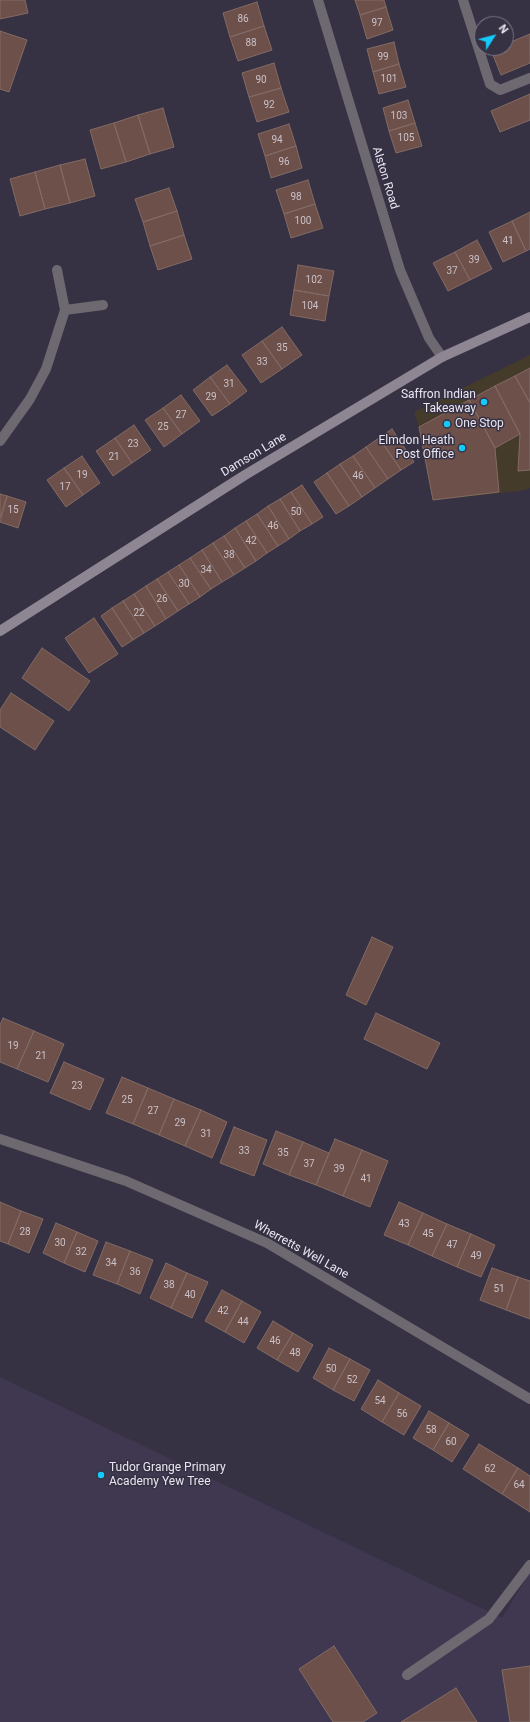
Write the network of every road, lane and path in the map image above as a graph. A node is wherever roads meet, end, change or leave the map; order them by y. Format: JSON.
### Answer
{"nodes":[{"id":1,"x":318,"y":0,"type":"edge"},
{"id":2,"x":462,"y":0,"type":"edge"},
{"id":3,"x":530,"y":78,"type":"edge"},
{"id":4,"x":57,"y":270,"type":"dead end"},
{"id":5,"x":102,"y":305,"type":"dead end"},
{"id":6,"x":65,"y":310,"type":"junction"},
{"id":7,"x":530,"y":317,"type":"edge"},
{"id":8,"x":442,"y":357,"type":"junction"},
{"id":9,"x":0,"y":441,"type":"edge"},
{"id":10,"x":0,"y":631,"type":"edge"},
{"id":11,"x":0,"y":1138,"type":"edge"},
{"id":12,"x":530,"y":1399,"type":"edge"},
{"id":13,"x":530,"y":1565,"type":"edge"},
{"id":14,"x":407,"y":1675,"type":"dead end"}],
"edges":[{"from":1,"to":8,"type":"street","name":"Alston Road"},
{"from":2,"to":3,"type":"street"},
{"from":4,"to":6,"type":"street"},
{"from":5,"to":6,"type":"street"},
{"from":6,"to":9,"type":"street"},
{"from":7,"to":8,"type":"street","name":"Damson Lane"},
{"from":8,"to":10,"type":"street","name":"Damson Lane"},
{"from":11,"to":12,"type":"street","name":"Wherretts Well Lane"},
{"from":13,"to":14,"type":"street"}]}
